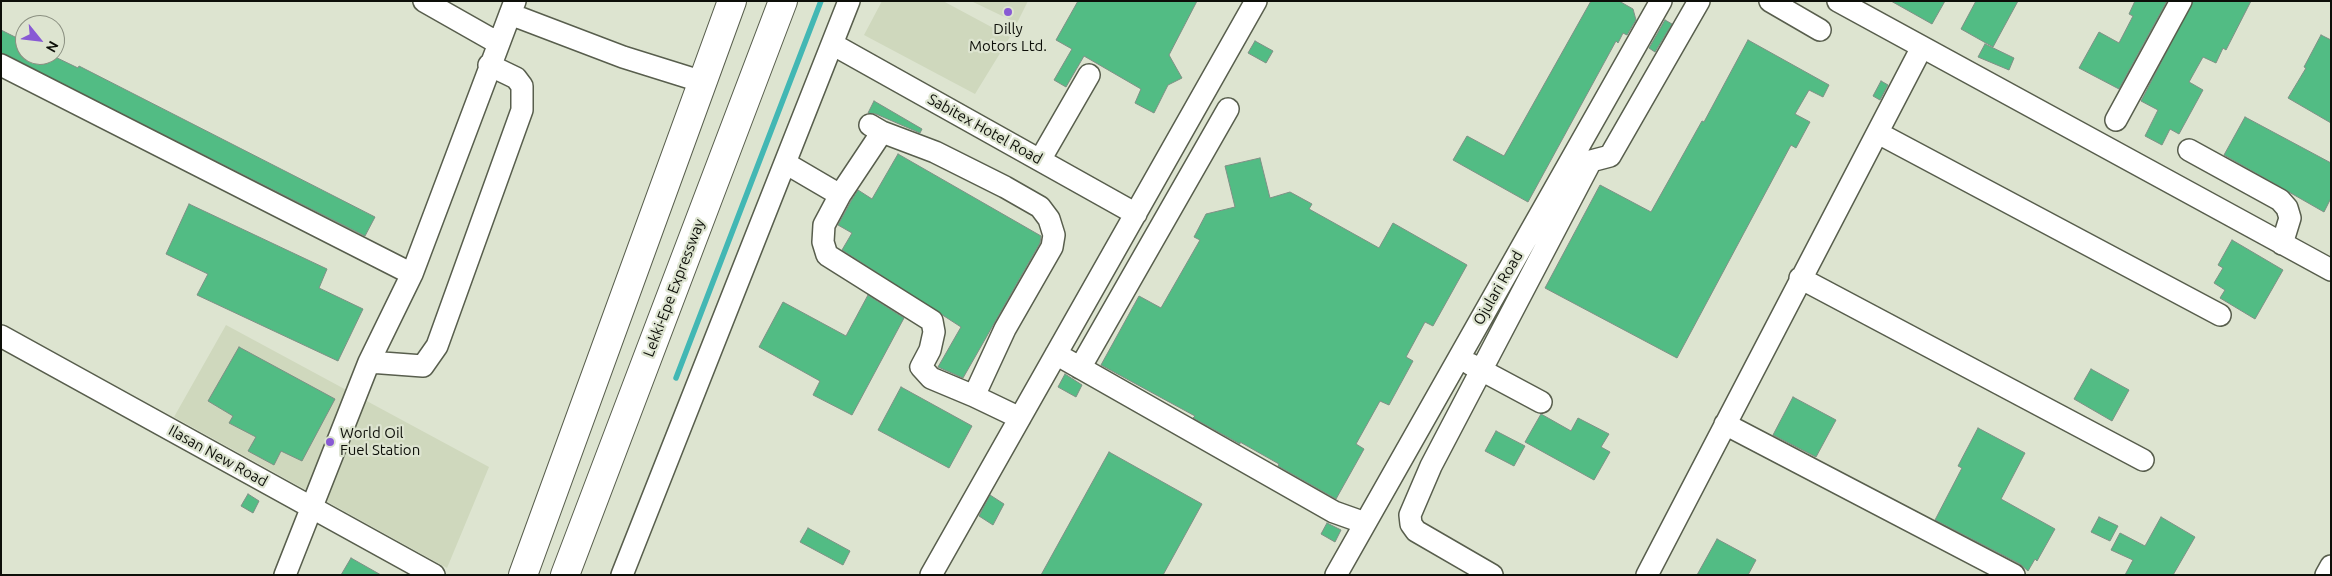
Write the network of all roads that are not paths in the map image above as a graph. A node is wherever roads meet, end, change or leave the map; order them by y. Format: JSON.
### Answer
{"nodes":[{"id":1,"x":424,"y":1,"type":"edge"},
{"id":2,"x":732,"y":1,"type":"edge"},
{"id":3,"x":783,"y":1,"type":"edge"},
{"id":4,"x":849,"y":1,"type":"edge"},
{"id":5,"x":1256,"y":1,"type":"edge"},
{"id":6,"x":1661,"y":1,"type":"edge"},
{"id":7,"x":1699,"y":1,"type":"edge"},
{"id":8,"x":1770,"y":1,"type":"edge"},
{"id":9,"x":1838,"y":1,"type":"edge"},
{"id":10,"x":2181,"y":1,"type":"edge"},
{"id":11,"x":513,"y":7,"type":"edge"},
{"id":12,"x":1820,"y":30,"type":"dead end"},
{"id":13,"x":498,"y":43,"type":"junction"},
{"id":14,"x":834,"y":45,"type":"junction"},
{"id":15,"x":1922,"y":47,"type":"junction"},
{"id":16,"x":1,"y":65,"type":"edge"},
{"id":17,"x":489,"y":65,"type":"junction"},
{"id":18,"x":1088,"y":76,"type":"dead end"},
{"id":19,"x":703,"y":82,"type":"junction"},
{"id":20,"x":1228,"y":110,"type":"dead end"},
{"id":21,"x":2116,"y":120,"type":"dead end"},
{"id":22,"x":1878,"y":133,"type":"junction"},
{"id":23,"x":2189,"y":150,"type":"dead end"},
{"id":24,"x":1040,"y":160,"type":"junction"},
{"id":25,"x":787,"y":164,"type":"junction"},
{"id":26,"x":840,"y":195,"type":"junction"},
{"id":27,"x":1136,"y":214,"type":"junction"},
{"id":28,"x":2282,"y":244,"type":"junction"},
{"id":29,"x":2331,"y":270,"type":"edge"},
{"id":30,"x":412,"y":274,"type":"junction"},
{"id":31,"x":1800,"y":278,"type":"junction"},
{"id":32,"x":2220,"y":315,"type":"dead end"},
{"id":33,"x":1,"y":336,"type":"edge"},
{"id":34,"x":1056,"y":354,"type":"junction"},
{"id":35,"x":1459,"y":358,"type":"junction"},
{"id":36,"x":369,"y":362,"type":"junction"},
{"id":37,"x":1080,"y":368,"type":"junction"},
{"id":38,"x":1481,"y":370,"type":"junction"},
{"id":39,"x":974,"y":396,"type":"junction"},
{"id":40,"x":1541,"y":402,"type":"dead end"},
{"id":41,"x":1020,"y":418,"type":"junction"},
{"id":42,"x":1725,"y":424,"type":"junction"},
{"id":43,"x":2143,"y":460,"type":"dead end"},
{"id":44,"x":312,"y":507,"type":"junction"},
{"id":45,"x":1365,"y":523,"type":"junction"},
{"id":46,"x":2331,"y":566,"type":"edge"},
{"id":47,"x":1649,"y":574,"type":"edge"},
{"id":48,"x":285,"y":575,"type":"edge"},
{"id":49,"x":434,"y":575,"type":"edge"},
{"id":50,"x":523,"y":575,"type":"edge"},
{"id":51,"x":565,"y":575,"type":"edge"},
{"id":52,"x":622,"y":575,"type":"edge"},
{"id":53,"x":931,"y":575,"type":"edge"},
{"id":54,"x":1336,"y":575,"type":"edge"},
{"id":55,"x":1492,"y":575,"type":"edge"},
{"id":56,"x":2014,"y":575,"type":"edge"},
{"id":57,"x":2326,"y":575,"type":"edge"}],
"edges":[{"from":1,"to":13,"type":"street"},
{"from":2,"to":19,"type":"highway"},
{"from":3,"to":51,"type":"highway","name":"Lekki-Epe Expressway"},
{"from":4,"to":14,"type":"street"},
{"from":5,"to":27,"type":"street"},
{"from":6,"to":35,"type":"street","name":"Ojulari Road"},
{"from":7,"to":38,"type":"street"},
{"from":8,"to":12,"type":"street"},
{"from":9,"to":15,"type":"street"},
{"from":10,"to":21,"type":"street"},
{"from":11,"to":13,"type":"street"},
{"from":11,"to":19,"type":"street"},
{"from":13,"to":17,"type":"street"},
{"from":14,"to":24,"type":"street","name":"Sabitex Hotel Road"},
{"from":14,"to":25,"type":"street"},
{"from":15,"to":22,"type":"street"},
{"from":15,"to":28,"type":"street"},
{"from":16,"to":30,"type":"street"},
{"from":17,"to":30,"type":"street"},
{"from":17,"to":36,"type":"street"},
{"from":18,"to":24,"type":"street"},
{"from":19,"to":50,"type":"highway"},
{"from":20,"to":37,"type":"street"},
{"from":22,"to":31,"type":"street"},
{"from":22,"to":32,"type":"street"},
{"from":23,"to":28,"type":"street"},
{"from":24,"to":27,"type":"street","name":"Sabitex Hotel Road"},
{"from":25,"to":26,"type":"street"},
{"from":25,"to":52,"type":"street"},
{"from":26,"to":39,"type":"street"},
{"from":26,"to":39,"type":"street"},
{"from":27,"to":34,"type":"street"},
{"from":28,"to":29,"type":"street"},
{"from":30,"to":36,"type":"street"},
{"from":31,"to":42,"type":"street"},
{"from":31,"to":43,"type":"street"},
{"from":33,"to":44,"type":"street","name":"Ilasan New Road"},
{"from":34,"to":37,"type":"street"},
{"from":34,"to":41,"type":"street"},
{"from":35,"to":38,"type":"street"},
{"from":35,"to":45,"type":"street","name":"Ojulari Road"},
{"from":36,"to":44,"type":"street"},
{"from":37,"to":45,"type":"street"},
{"from":38,"to":40,"type":"street"},
{"from":38,"to":55,"type":"street"},
{"from":39,"to":41,"type":"street"},
{"from":41,"to":53,"type":"street"},
{"from":42,"to":47,"type":"street"},
{"from":42,"to":56,"type":"street"},
{"from":44,"to":48,"type":"street"},
{"from":44,"to":49,"type":"street","name":"Ilasan New Road"},
{"from":45,"to":54,"type":"street","name":"Ojulari Road"},
{"from":46,"to":57,"type":"street"}]}
